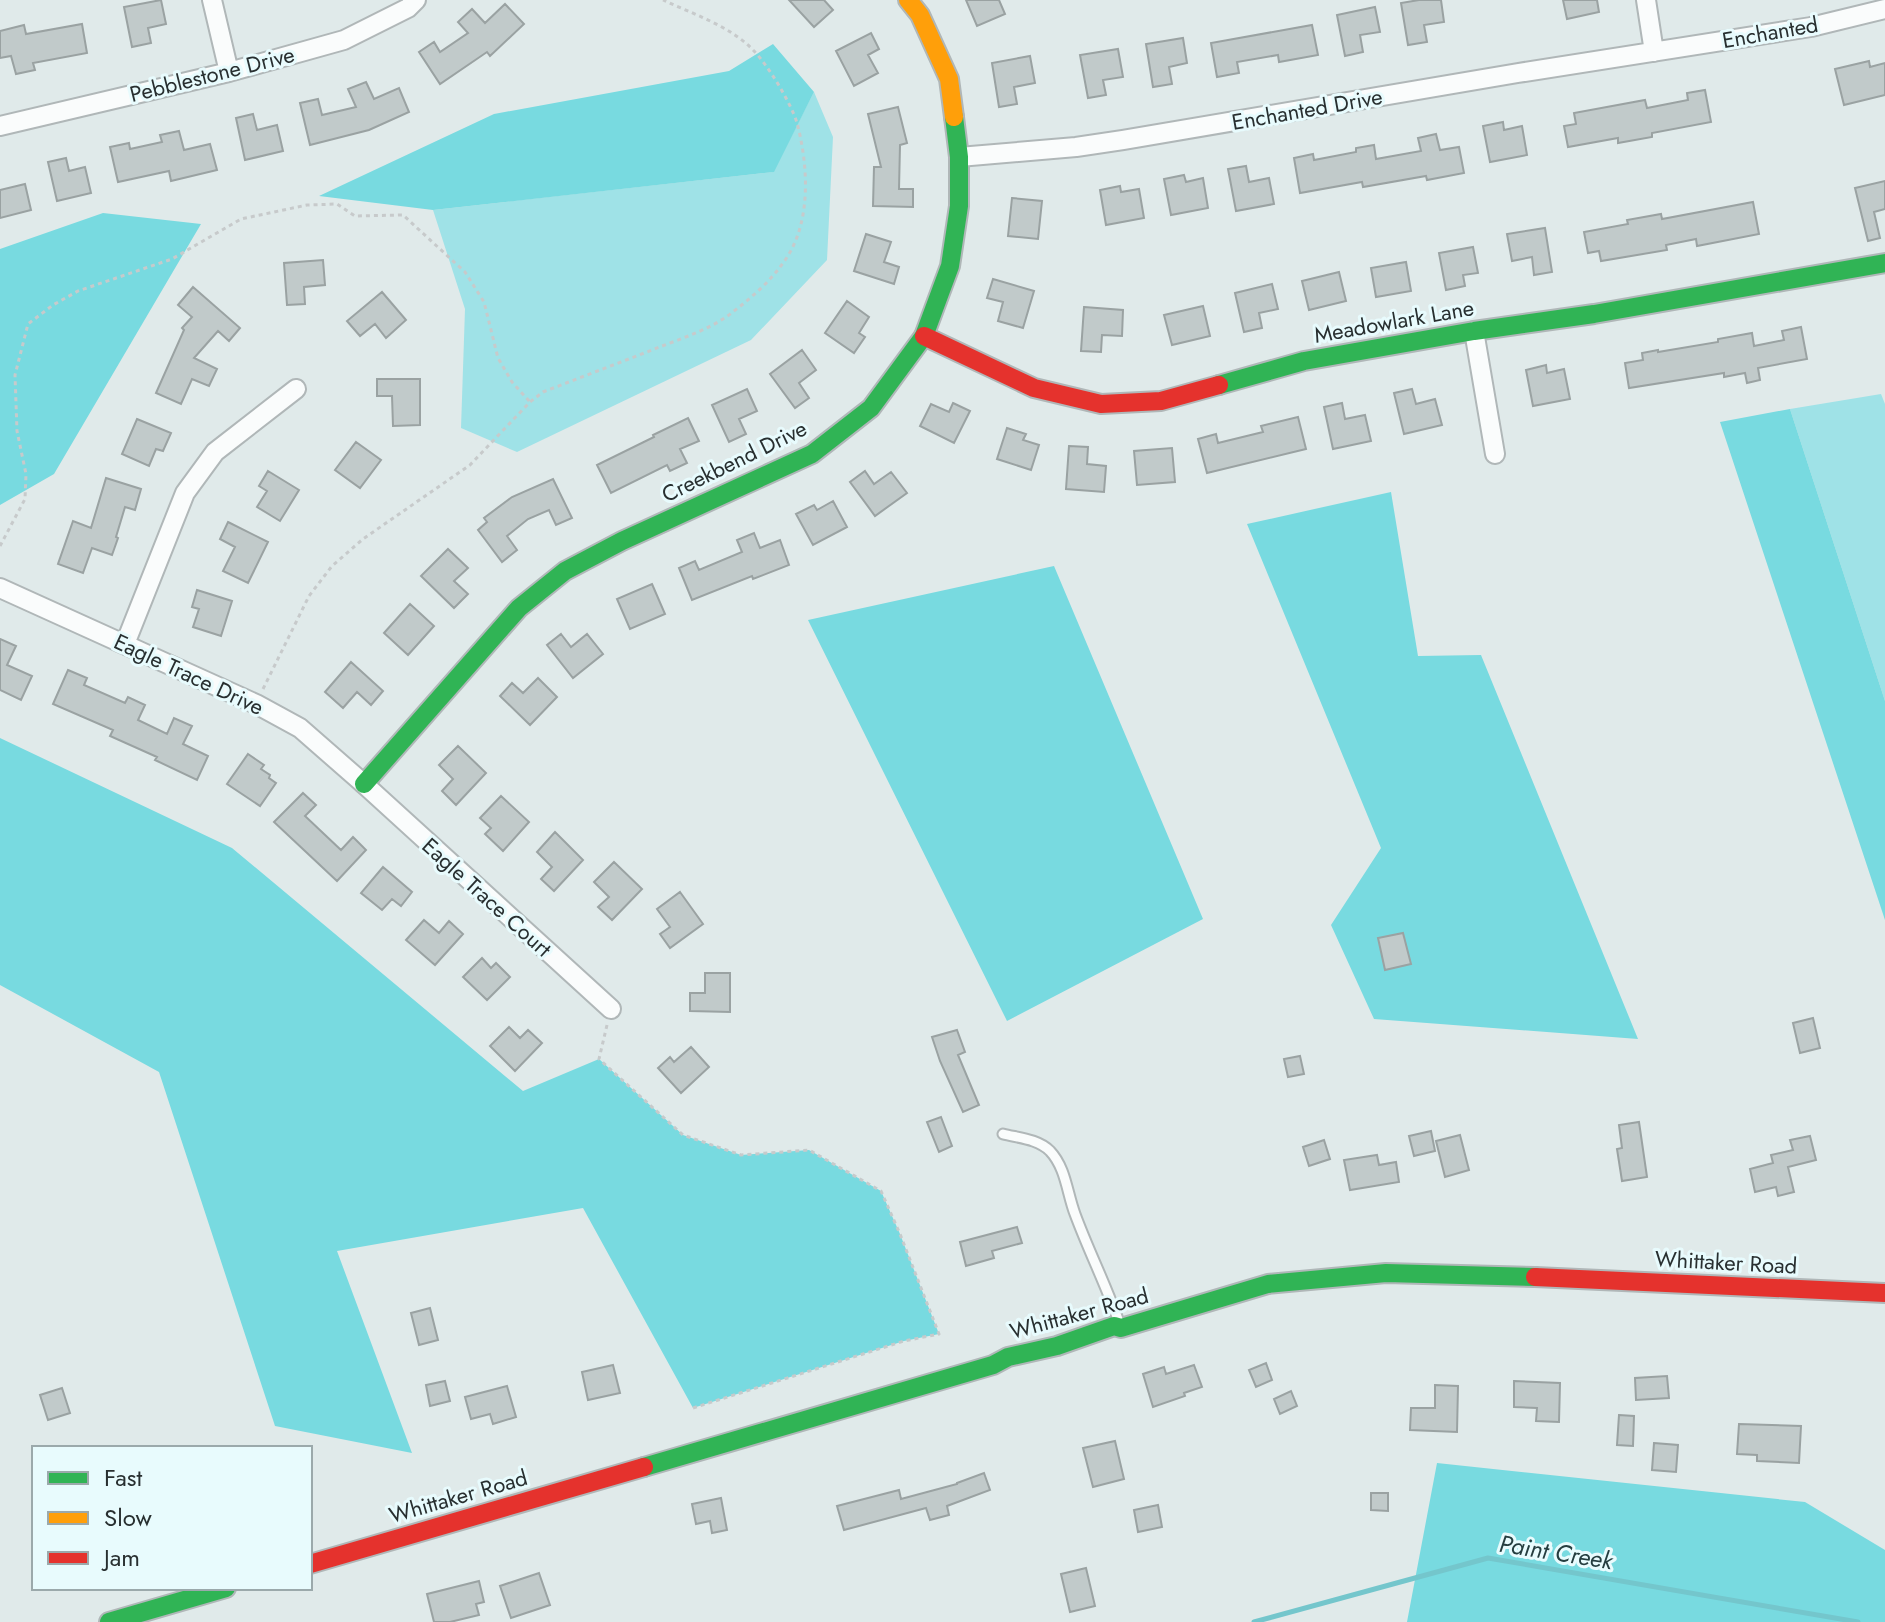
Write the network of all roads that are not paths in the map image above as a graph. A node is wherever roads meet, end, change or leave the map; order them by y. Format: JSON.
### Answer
{"nodes":[{"id":1,"x":212,"y":0,"type":"edge"},
{"id":2,"x":416,"y":0,"type":"edge"},
{"id":3,"x":908,"y":0,"type":"edge"},
{"id":4,"x":1646,"y":0,"type":"edge"},
{"id":5,"x":1885,"y":9,"type":"edge"},
{"id":6,"x":1654,"y":52,"type":"junction"},
{"id":7,"x":229,"y":72,"type":"junction"},
{"id":8,"x":0,"y":126,"type":"edge"},
{"id":9,"x":959,"y":157,"type":"junction"},
{"id":10,"x":1885,"y":263,"type":"edge"},
{"id":11,"x":1474,"y":331,"type":"junction"},
{"id":12,"x":924,"y":336,"type":"junction"},
{"id":13,"x":296,"y":389,"type":"dead end"},
{"id":14,"x":1495,"y":454,"type":"dead end"},
{"id":15,"x":0,"y":588,"type":"edge"},
{"id":16,"x":125,"y":644,"type":"junction"},
{"id":17,"x":364,"y":784,"type":"junction"},
{"id":18,"x":611,"y":1009,"type":"road end"},
{"id":19,"x":1003,"y":1134,"type":"dead end"},
{"id":20,"x":1885,"y":1293,"type":"edge"},
{"id":21,"x":1121,"y":1328,"type":"junction"},
{"id":22,"x":312,"y":1563,"type":"edge"},
{"id":23,"x":219,"y":1590,"type":"edge"},
{"id":24,"x":109,"y":1622,"type":"edge"}],
"edges":[{"from":1,"to":7,"type":"street"},
{"from":2,"to":7,"type":"street","name":"Pebblestone Drive"},
{"from":3,"to":9,"type":"street","name":"Creekbend Drive"},
{"from":4,"to":6,"type":"street"},
{"from":5,"to":6,"type":"street","name":"Enchanted"},
{"from":6,"to":9,"type":"street","name":"Enchanted Drive"},
{"from":7,"to":8,"type":"street","name":"Pebblestone Drive"},
{"from":9,"to":12,"type":"street","name":"Creekbend Drive"},
{"from":10,"to":11,"type":"street","name":"Meadowlark Lane"},
{"from":11,"to":12,"type":"street","name":"Meadowlark Lane"},
{"from":11,"to":14,"type":"street"},
{"from":12,"to":17,"type":"street","name":"Creekbend Drive"},
{"from":13,"to":16,"type":"street"},
{"from":15,"to":16,"type":"street","name":"Eagle Trace Drive"},
{"from":16,"to":17,"type":"street","name":"Eagle Trace Drive"},
{"from":17,"to":18,"type":"street","name":"Eagle Trace Court"},
{"from":19,"to":21,"type":"lane"},
{"from":20,"to":21,"type":"street","name":"Whittaker Road"},
{"from":21,"to":22,"type":"street","name":"Whittaker Road"},
{"from":23,"to":24,"type":"street"}]}
